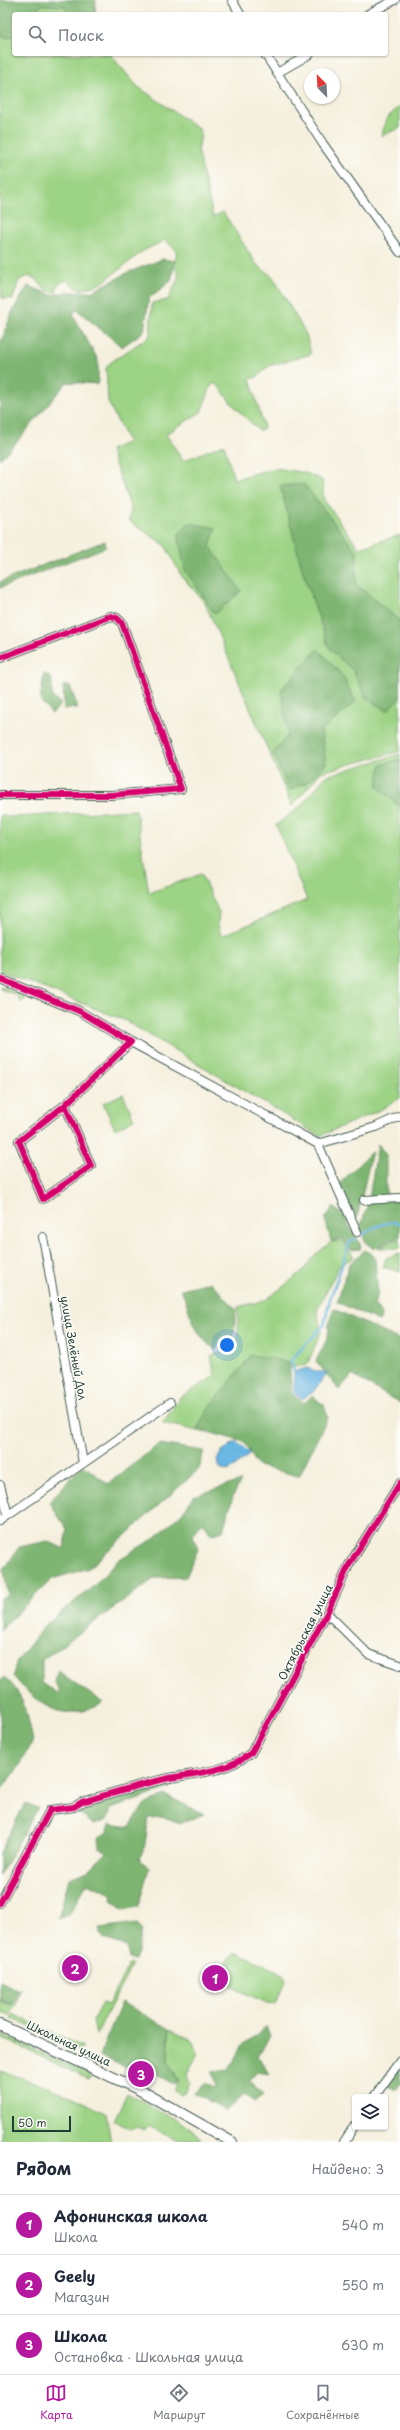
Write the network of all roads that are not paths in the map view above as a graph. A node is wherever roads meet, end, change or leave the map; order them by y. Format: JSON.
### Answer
{"nodes":[{"id":1,"x":232,"y":0,"type":"edge"},
{"id":2,"x":395,"y":0,"type":"edge"},
{"id":3,"x":239,"y":12,"type":"edge"},
{"id":4,"x":372,"y":12,"type":"edge"},
{"id":5,"x":266,"y":56,"type":"edge"},
{"id":6,"x":307,"y":56,"type":"edge"},
{"id":7,"x":277,"y":73,"type":"junction"},
{"id":8,"x":400,"y":252,"type":"edge"},
{"id":9,"x":0,"y":658,"type":"edge"},
{"id":10,"x":0,"y":795,"type":"edge"},
{"id":11,"x":0,"y":979,"type":"edge"},
{"id":12,"x":131,"y":1042,"type":"junction"},
{"id":13,"x":64,"y":1105,"type":"junction"},
{"id":14,"x":400,"y":1116,"type":"edge"},
{"id":15,"x":318,"y":1144,"type":"junction"},
{"id":16,"x":400,"y":1198,"type":"edge"},
{"id":17,"x":364,"y":1200,"type":"dead end"},
{"id":18,"x":356,"y":1232,"type":"dead end"},
{"id":19,"x":43,"y":1237,"type":"dead end"},
{"id":20,"x":170,"y":1403,"type":"dead end"},
{"id":21,"x":83,"y":1463,"type":"junction"},
{"id":22,"x":400,"y":1483,"type":"edge"},
{"id":23,"x":0,"y":1485,"type":"edge"},
{"id":24,"x":8,"y":1515,"type":"junction"},
{"id":25,"x":0,"y":1521,"type":"edge"},
{"id":26,"x":327,"y":1613,"type":"junction"},
{"id":27,"x":400,"y":1665,"type":"edge"},
{"id":28,"x":0,"y":1903,"type":"edge"},
{"id":29,"x":0,"y":2025,"type":"edge"},
{"id":30,"x":400,"y":2061,"type":"edge"},
{"id":31,"x":376,"y":2094,"type":"edge"},
{"id":32,"x":352,"y":2130,"type":"edge"},
{"id":33,"x":232,"y":2142,"type":"edge"},
{"id":34,"x":344,"y":2142,"type":"edge"}],
"edges":[{"from":1,"to":3,"type":"street"},
{"from":2,"to":4,"type":"street"},
{"from":5,"to":7,"type":"street"},
{"from":6,"to":7,"type":"street"},
{"from":7,"to":8,"type":"street"},
{"from":9,"to":10,"type":"street"},
{"from":11,"to":12,"type":"street"},
{"from":12,"to":13,"type":"street"},
{"from":12,"to":15,"type":"street"},
{"from":13,"to":13,"type":"street"},
{"from":14,"to":15,"type":"street"},
{"from":15,"to":18,"type":"street"},
{"from":16,"to":17,"type":"street"},
{"from":19,"to":21,"type":"street","name":"улица Зелёный Дол"},
{"from":20,"to":21,"type":"street"},
{"from":21,"to":24,"type":"street"},
{"from":22,"to":26,"type":"street","name":"Октябрьская улица"},
{"from":23,"to":24,"type":"street"},
{"from":24,"to":25,"type":"street"},
{"from":26,"to":27,"type":"street"},
{"from":26,"to":28,"type":"street","name":"Октябрьская улица"},
{"from":29,"to":33,"type":"main road","name":"Школьная улица"},
{"from":30,"to":31,"type":"street"},
{"from":32,"to":34,"type":"street"}]}
